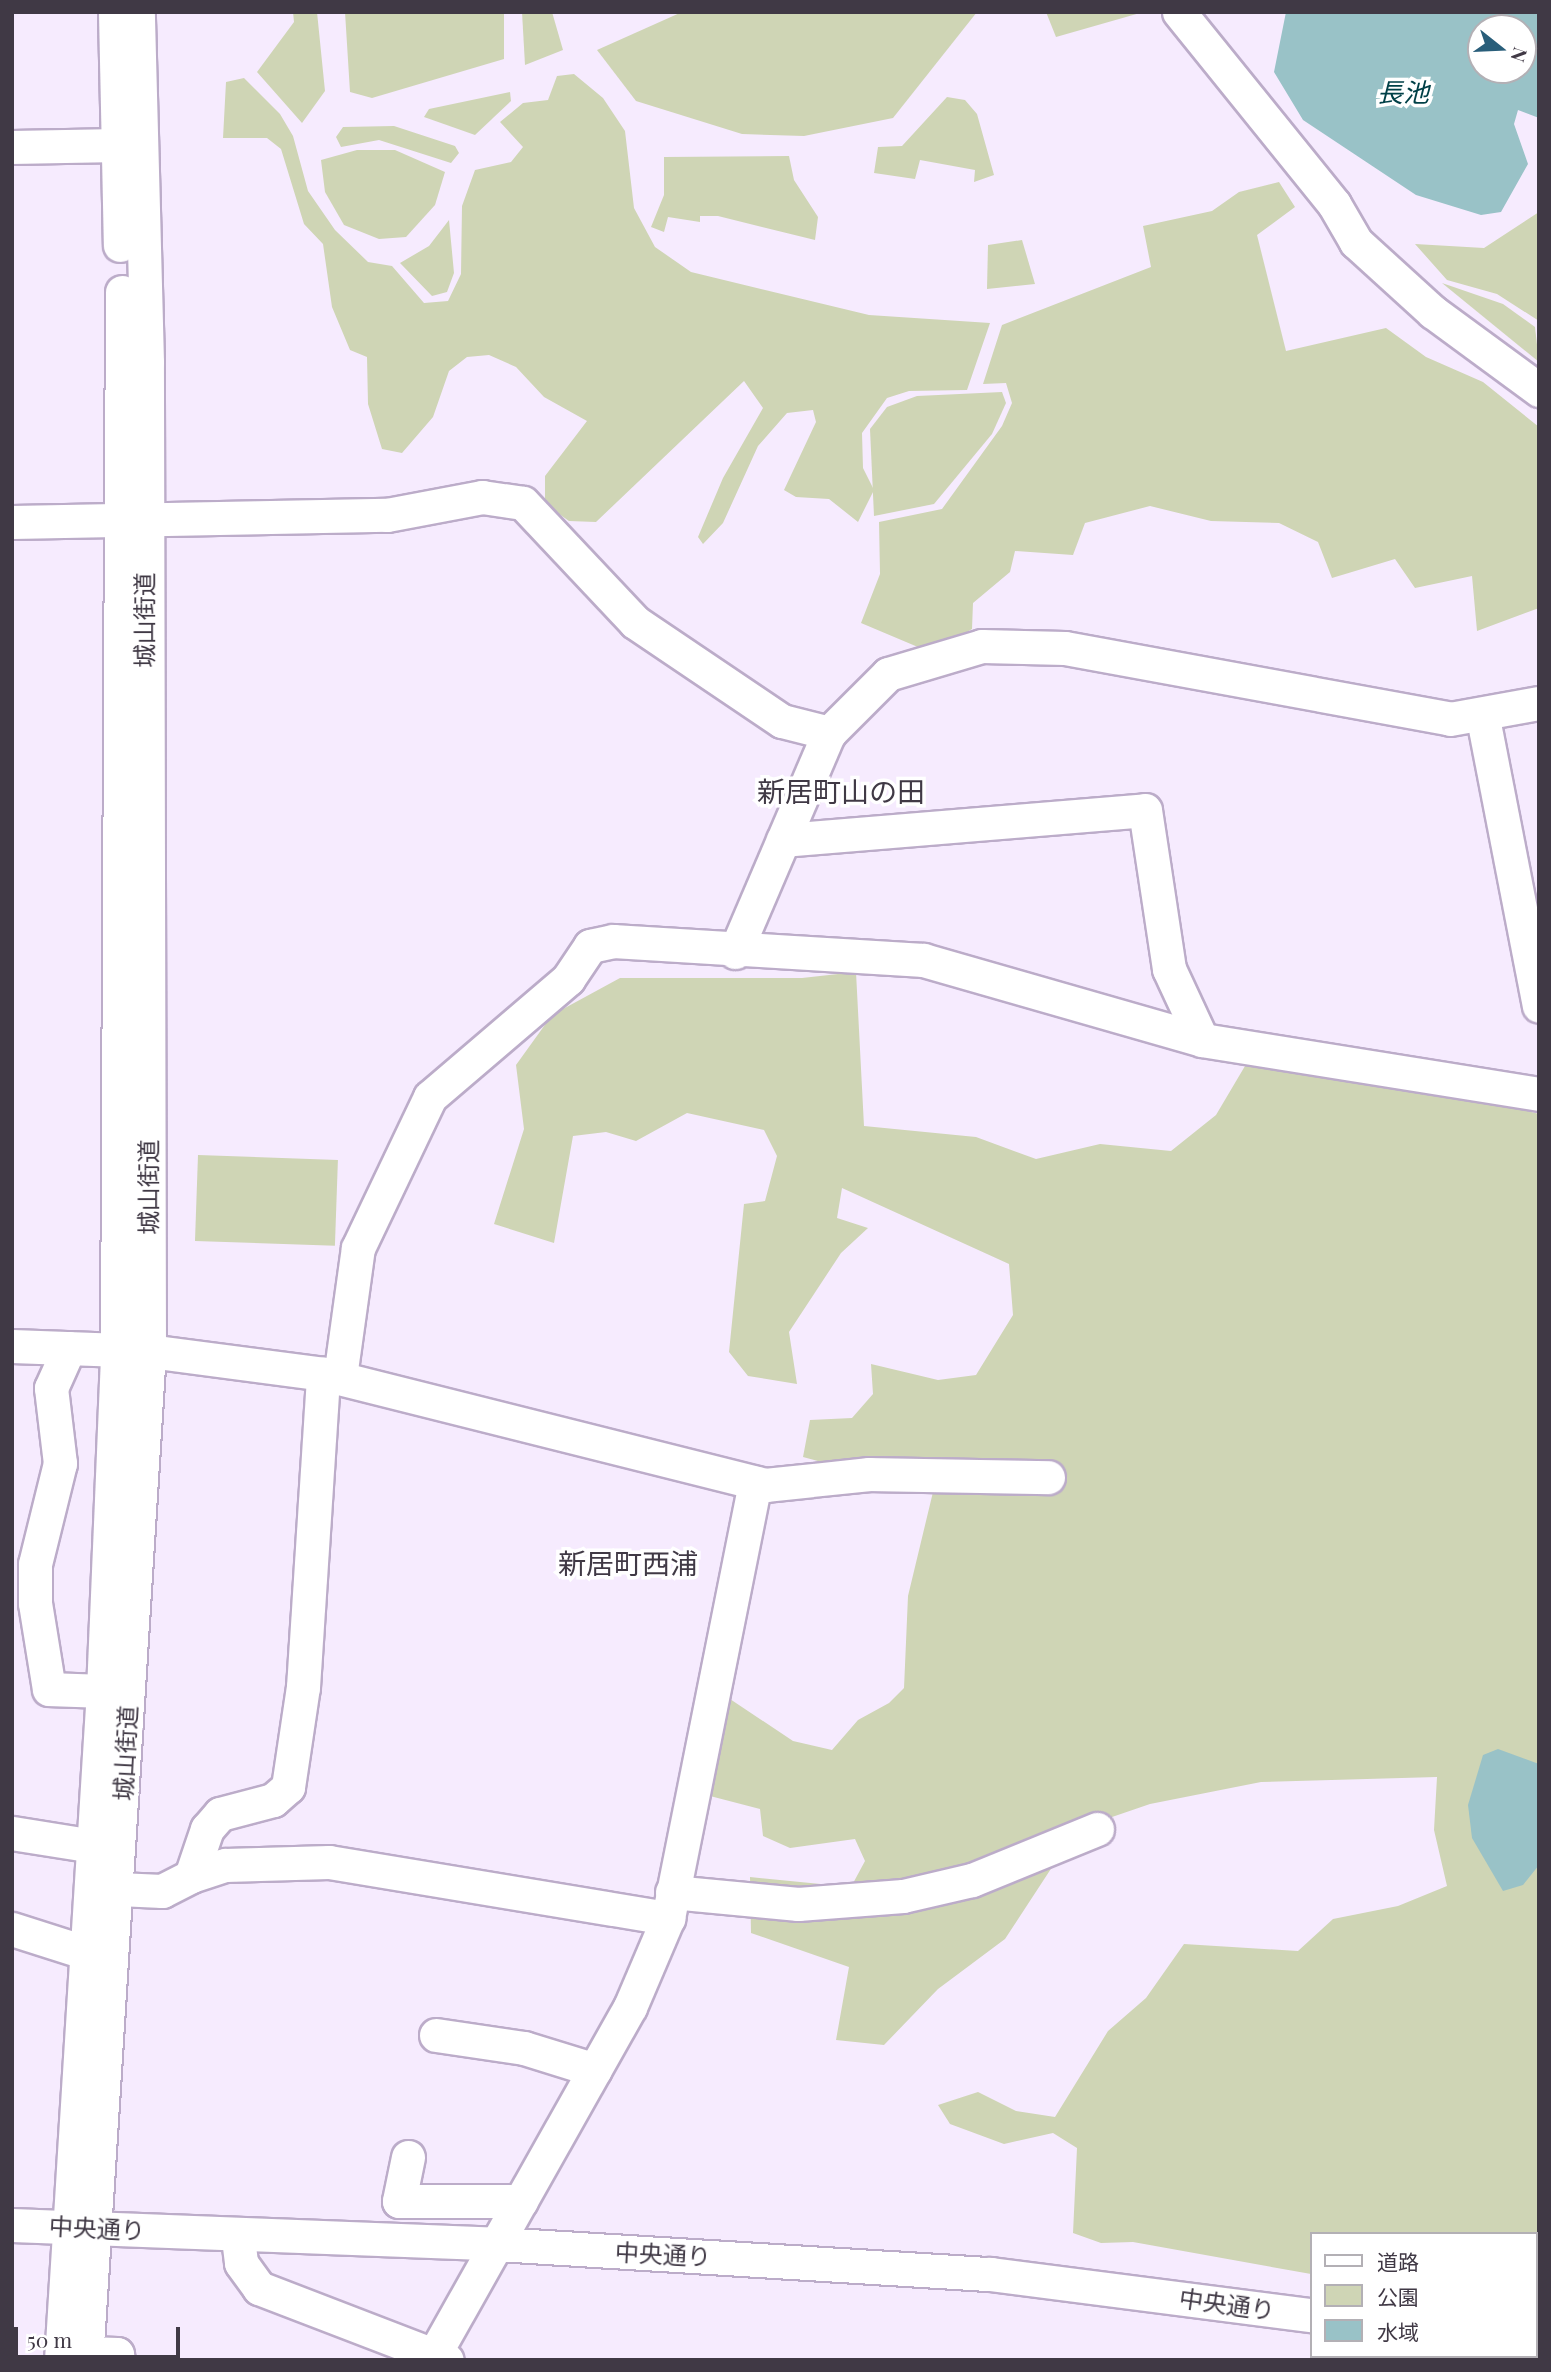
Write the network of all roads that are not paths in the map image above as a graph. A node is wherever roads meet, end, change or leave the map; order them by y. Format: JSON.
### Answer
{"nodes":[{"id":1,"x":115,"y":12,"type":"edge"},
{"id":2,"x":138,"y":12,"type":"edge"},
{"id":3,"x":1179,"y":12,"type":"edge"},
{"id":4,"x":116,"y":145,"type":"junction"},
{"id":5,"x":12,"y":147,"type":"edge"},
{"id":6,"x":1539,"y":390,"type":"edge"},
{"id":7,"x":12,"y":522,"type":"edge"},
{"id":8,"x":130,"y":522,"type":"junction"},
{"id":9,"x":1539,"y":703,"type":"edge"},
{"id":10,"x":1483,"y":718,"type":"junction"},
{"id":11,"x":829,"y":733,"type":"junction"},
{"id":12,"x":783,"y":840,"type":"junction"},
{"id":13,"x":736,"y":953,"type":"junction"},
{"id":14,"x":1539,"y":1006,"type":"edge"},
{"id":15,"x":1202,"y":1040,"type":"junction"},
{"id":16,"x":1539,"y":1094,"type":"edge"},
{"id":17,"x":12,"y":1346,"type":"edge"},
{"id":18,"x":69,"y":1348,"type":"junction"},
{"id":19,"x":133,"y":1350,"type":"junction"},
{"id":20,"x":331,"y":1375,"type":"junction"},
{"id":21,"x":1048,"y":1477,"type":"dead end"},
{"id":22,"x":755,"y":1483,"type":"junction"},
{"id":23,"x":103,"y":1691,"type":"junction"},
{"id":24,"x":1097,"y":1829,"type":"dead end"},
{"id":25,"x":12,"y":1833,"type":"edge"},
{"id":26,"x":93,"y":1846,"type":"junction"},
{"id":27,"x":191,"y":1876,"type":"junction"},
{"id":28,"x":118,"y":1889,"type":"junction"},
{"id":29,"x":670,"y":1905,"type":"junction"},
{"id":30,"x":12,"y":1929,"type":"edge"},
{"id":31,"x":87,"y":1953,"type":"junction"},
{"id":32,"x":436,"y":2035,"type":"dead end"},
{"id":33,"x":595,"y":2070,"type":"junction"},
{"id":34,"x":408,"y":2157,"type":"dead end"},
{"id":35,"x":521,"y":2201,"type":"junction"},
{"id":36,"x":12,"y":2225,"type":"edge"},
{"id":37,"x":83,"y":2225,"type":"junction"},
{"id":38,"x":238,"y":2238,"type":"junction"},
{"id":39,"x":497,"y":2244,"type":"junction"},
{"id":40,"x":1310,"y":2315,"type":"edge"},
{"id":41,"x":88,"y":2358,"type":"edge"},
{"id":42,"x":437,"y":2358,"type":"edge"}],
"edges":[{"from":1,"to":4,"type":"street","name":"城山街道"},
{"from":2,"to":8,"type":"street","name":"城山街道"},
{"from":3,"to":6,"type":"street"},
{"from":4,"to":5,"type":"street"},
{"from":4,"to":8,"type":"street","name":"城山街道"},
{"from":7,"to":8,"type":"street"},
{"from":8,"to":11,"type":"street"},
{"from":8,"to":19,"type":"street","name":"城山街道"},
{"from":9,"to":10,"type":"street"},
{"from":10,"to":11,"type":"street"},
{"from":10,"to":14,"type":"street"},
{"from":11,"to":12,"type":"street"},
{"from":12,"to":13,"type":"street"},
{"from":12,"to":15,"type":"street"},
{"from":13,"to":15,"type":"street"},
{"from":13,"to":20,"type":"street"},
{"from":15,"to":16,"type":"street"},
{"from":17,"to":18,"type":"street"},
{"from":18,"to":19,"type":"street"},
{"from":18,"to":23,"type":"street"},
{"from":19,"to":20,"type":"street"},
{"from":19,"to":23,"type":"street","name":"城山街道"},
{"from":19,"to":28,"type":"street","name":"城山街道"},
{"from":20,"to":22,"type":"street"},
{"from":20,"to":27,"type":"street"},
{"from":21,"to":22,"type":"street"},
{"from":22,"to":29,"type":"street"},
{"from":23,"to":26,"type":"street","name":"城山街道"},
{"from":24,"to":29,"type":"street"},
{"from":25,"to":26,"type":"street"},
{"from":26,"to":31,"type":"street","name":"城山街道"},
{"from":27,"to":28,"type":"street"},
{"from":27,"to":29,"type":"street"},
{"from":28,"to":37,"type":"street","name":"城山街道"},
{"from":29,"to":33,"type":"street"},
{"from":30,"to":31,"type":"street"},
{"from":31,"to":37,"type":"street","name":"城山街道"},
{"from":32,"to":33,"type":"street"},
{"from":33,"to":35,"type":"street"},
{"from":34,"to":35,"type":"street"},
{"from":35,"to":39,"type":"street"},
{"from":36,"to":37,"type":"street","name":"中央通り"},
{"from":37,"to":38,"type":"street","name":"中央通り"},
{"from":37,"to":41,"type":"street","name":"城山街道"},
{"from":38,"to":39,"type":"street","name":"中央通り"},
{"from":38,"to":42,"type":"street"},
{"from":39,"to":40,"type":"street","name":"中央通り"},
{"from":39,"to":42,"type":"street"}]}
